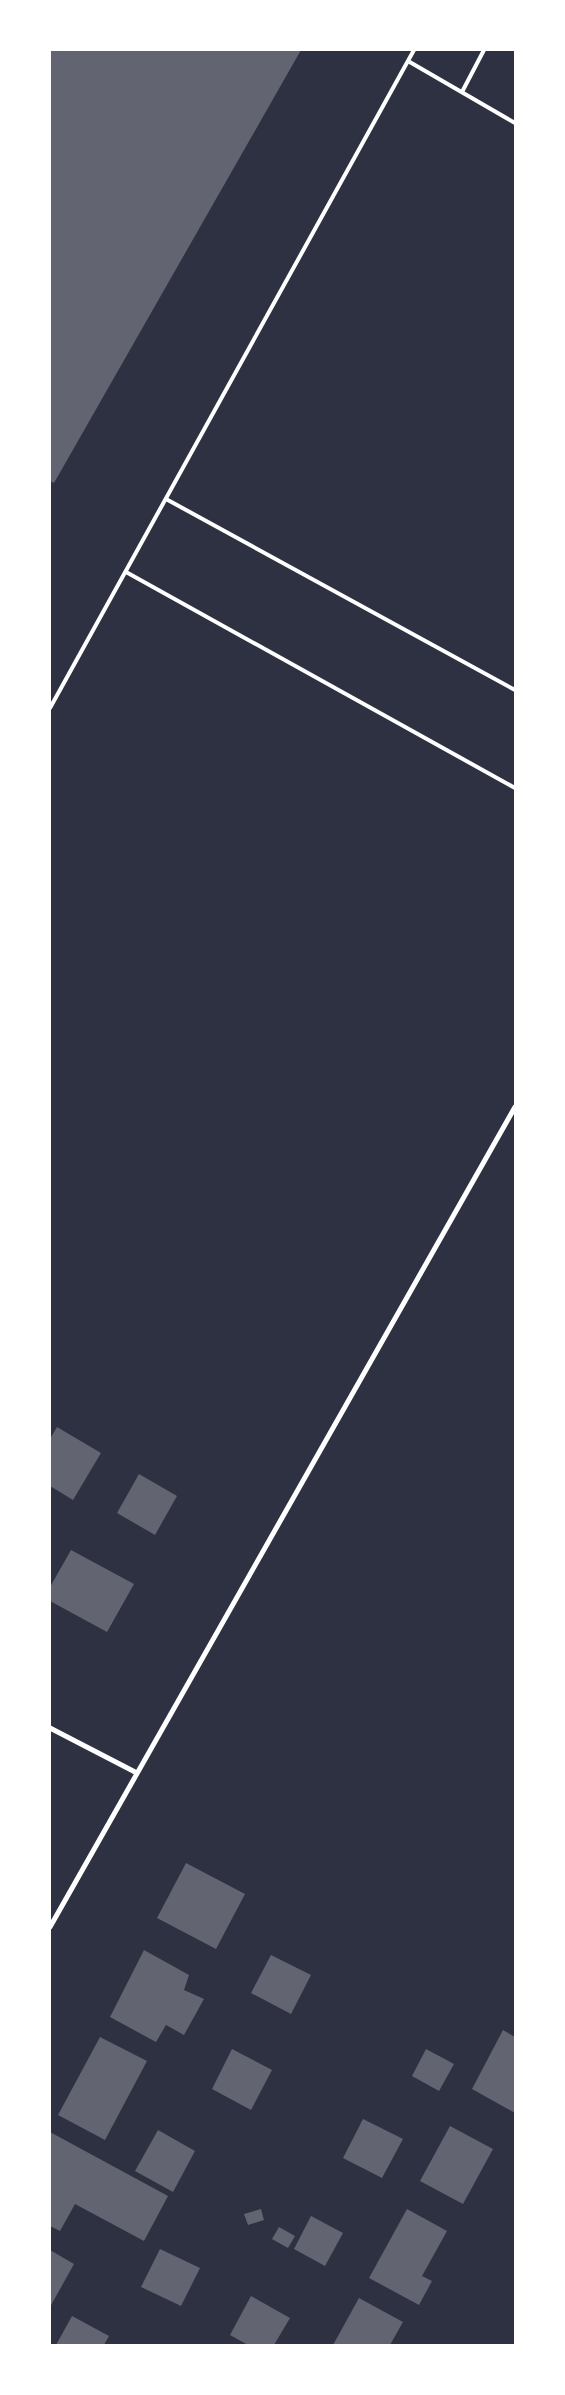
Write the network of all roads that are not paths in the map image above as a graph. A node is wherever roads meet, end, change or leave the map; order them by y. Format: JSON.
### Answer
{"nodes":[{"id":1,"x":414,"y":50,"type":"edge"},
{"id":2,"x":484,"y":50,"type":"edge"},
{"id":3,"x":408,"y":61,"type":"junction"},
{"id":4,"x":462,"y":92,"type":"junction"},
{"id":5,"x":515,"y":123,"type":"edge"},
{"id":6,"x":166,"y":499,"type":"junction"},
{"id":7,"x":126,"y":572,"type":"junction"},
{"id":8,"x":515,"y":690,"type":"edge"},
{"id":9,"x":50,"y":708,"type":"edge"},
{"id":10,"x":515,"y":788,"type":"edge"},
{"id":11,"x":515,"y":1107,"type":"edge"},
{"id":12,"x":50,"y":1728,"type":"edge"},
{"id":13,"x":137,"y":1773,"type":"junction"},
{"id":14,"x":50,"y":1927,"type":"edge"}],
"edges":[{"from":1,"to":3,"type":"lane"},
{"from":2,"to":4,"type":"lane"},
{"from":3,"to":4,"type":"lane"},
{"from":3,"to":6,"type":"lane"},
{"from":4,"to":5,"type":"lane"},
{"from":6,"to":7,"type":"lane"},
{"from":6,"to":8,"type":"lane"},
{"from":7,"to":9,"type":"lane"},
{"from":7,"to":10,"type":"lane"},
{"from":11,"to":13,"type":"street"},
{"from":12,"to":13,"type":"street"},
{"from":13,"to":14,"type":"street"}]}
